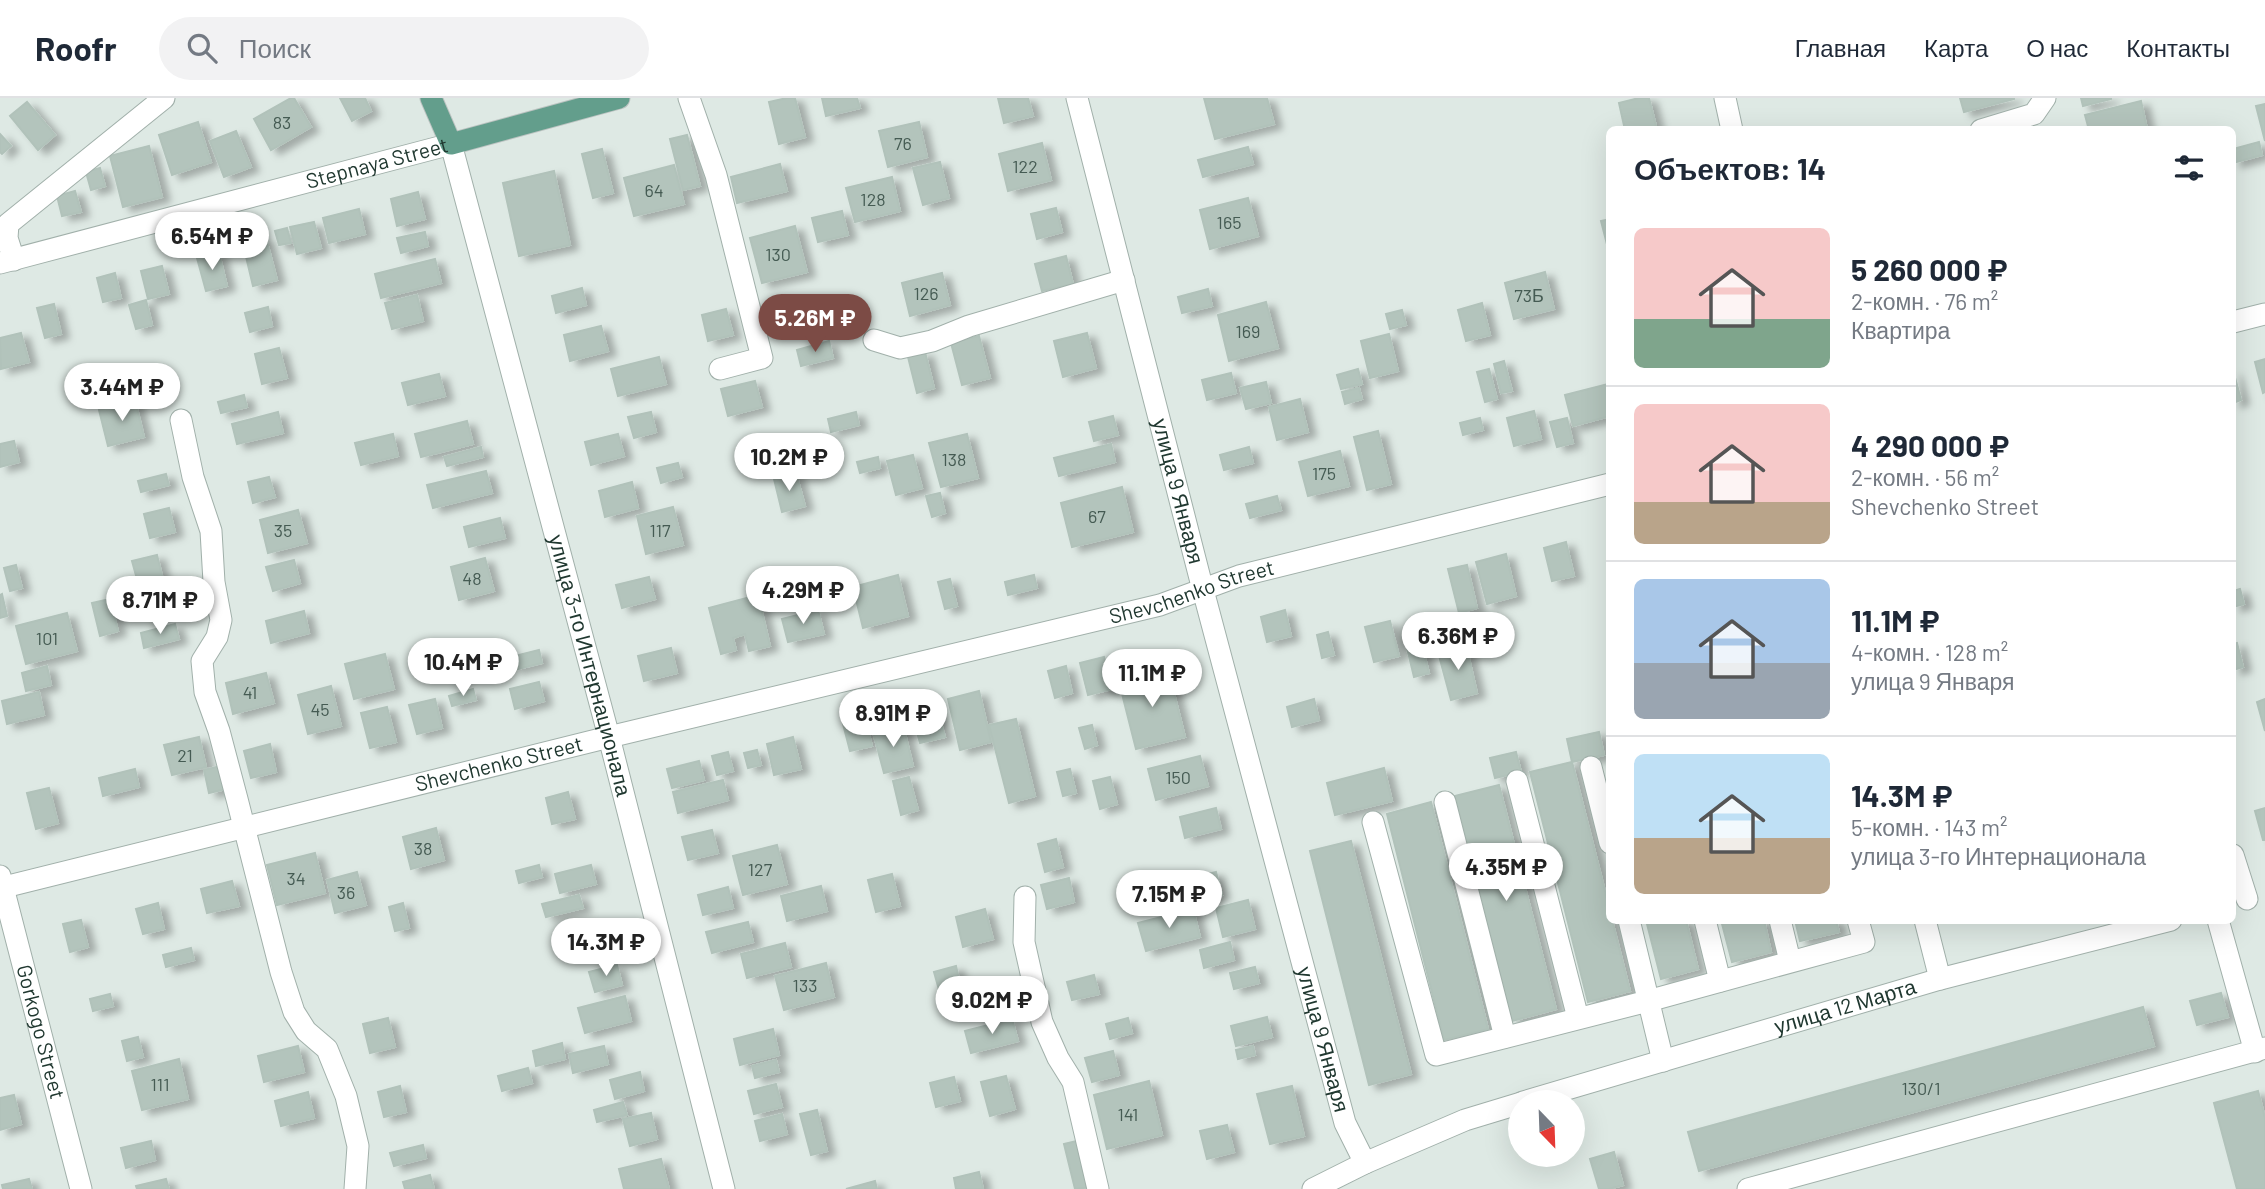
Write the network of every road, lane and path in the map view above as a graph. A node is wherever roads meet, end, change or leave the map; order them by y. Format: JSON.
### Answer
{"nodes":[{"id":1,"x":164,"y":98,"type":"edge"},
{"id":2,"x":430,"y":98,"type":"edge"},
{"id":3,"x":619,"y":98,"type":"edge"},
{"id":4,"x":689,"y":98,"type":"edge"},
{"id":5,"x":1077,"y":98,"type":"edge"},
{"id":6,"x":1725,"y":98,"type":"edge"},
{"id":7,"x":2045,"y":98,"type":"edge"},
{"id":8,"x":1731,"y":126,"type":"edge"},
{"id":9,"x":1994,"y":126,"type":"edge"},
{"id":10,"x":451,"y":144,"type":"junction"},
{"id":11,"x":7,"y":261,"type":"edge"},
{"id":12,"x":1124,"y":280,"type":"junction"},
{"id":13,"x":2265,"y":314,"type":"edge"},
{"id":14,"x":2236,"y":321,"type":"edge"},
{"id":15,"x":874,"y":340,"type":"dead end"},
{"id":16,"x":720,"y":369,"type":"dead end"},
{"id":17,"x":181,"y":420,"type":"dead end"},
{"id":18,"x":1606,"y":485,"type":"edge"},
{"id":19,"x":1203,"y":590,"type":"junction"},
{"id":20,"x":609,"y":737,"type":"junction"},
{"id":21,"x":1591,"y":767,"type":"dead end"},
{"id":22,"x":1517,"y":781,"type":"dead end"},
{"id":23,"x":1445,"y":803,"type":"dead end"},
{"id":24,"x":1374,"y":822,"type":"dead end"},
{"id":25,"x":244,"y":828,"type":"junction"},
{"id":26,"x":1606,"y":828,"type":"edge"},
{"id":27,"x":2236,"y":864,"type":"edge"},
{"id":28,"x":1,"y":884,"type":"edge"},
{"id":29,"x":1025,"y":897,"type":"dead end"},
{"id":30,"x":2248,"y":899,"type":"edge"},
{"id":31,"x":1630,"y":924,"type":"edge"},
{"id":32,"x":1705,"y":924,"type":"edge"},
{"id":33,"x":1781,"y":924,"type":"edge"},
{"id":34,"x":1859,"y":924,"type":"edge"},
{"id":35,"x":1926,"y":924,"type":"edge"},
{"id":36,"x":2155,"y":924,"type":"edge"},
{"id":37,"x":2219,"y":924,"type":"edge"},
{"id":38,"x":1790,"y":961,"type":"junction"},
{"id":39,"x":1940,"y":979,"type":"junction"},
{"id":40,"x":1720,"y":981,"type":"junction"},
{"id":41,"x":1648,"y":1000,"type":"junction"},
{"id":42,"x":1578,"y":1018,"type":"junction"},
{"id":43,"x":1505,"y":1037,"type":"junction"},
{"id":44,"x":2260,"y":1050,"type":"edge"},
{"id":45,"x":1663,"y":1061,"type":"junction"},
{"id":46,"x":1566,"y":1090,"type":"edge"},
{"id":47,"x":1508,"y":1107,"type":"edge"},
{"id":48,"x":1365,"y":1163,"type":"junction"},
{"id":49,"x":81,"y":1189,"type":"edge"},
{"id":50,"x":355,"y":1189,"type":"edge"},
{"id":51,"x":723,"y":1189,"type":"edge"},
{"id":52,"x":1098,"y":1189,"type":"edge"},
{"id":53,"x":1313,"y":1189,"type":"edge"},
{"id":54,"x":1748,"y":1189,"type":"edge"}],
"edges":[{"from":1,"to":11,"type":"street","name":"Stepnaya Street"},
{"from":2,"to":10,"type":"main road"},
{"from":3,"to":10,"type":"main road","name":"Stepnaya Street"},
{"from":4,"to":16,"type":"street"},
{"from":5,"to":12,"type":"street","name":"улица 9 Января"},
{"from":6,"to":8,"type":"street"},
{"from":7,"to":9,"type":"street"},
{"from":10,"to":11,"type":"street","name":"Stepnaya Street"},
{"from":10,"to":20,"type":"street","name":"улица 3-го Интернационала"},
{"from":12,"to":15,"type":"street"},
{"from":12,"to":19,"type":"street","name":"улица 9 Января"},
{"from":13,"to":14,"type":"street"},
{"from":17,"to":25,"type":"street"},
{"from":18,"to":19,"type":"street","name":"Shevchenko Street"},
{"from":19,"to":20,"type":"street","name":"Shevchenko Street"},
{"from":19,"to":48,"type":"street","name":"улица 9 Января"},
{"from":20,"to":25,"type":"street","name":"Shevchenko Street"},
{"from":20,"to":51,"type":"street","name":"улица 3-го Интернационала"},
{"from":21,"to":26,"type":"street"},
{"from":22,"to":42,"type":"street"},
{"from":23,"to":43,"type":"street"},
{"from":24,"to":43,"type":"street"},
{"from":25,"to":28,"type":"street","name":"Shevchenko Street"},
{"from":25,"to":50,"type":"street"},
{"from":27,"to":30,"type":"street"},
{"from":28,"to":49,"type":"street","name":"Gorkogo Street"},
{"from":29,"to":52,"type":"street"},
{"from":31,"to":41,"type":"street"},
{"from":32,"to":40,"type":"street"},
{"from":33,"to":38,"type":"street"},
{"from":34,"to":38,"type":"street"},
{"from":35,"to":39,"type":"street"},
{"from":36,"to":39,"type":"street","name":"улица 12 Марта"},
{"from":37,"to":44,"type":"street"},
{"from":38,"to":40,"type":"street"},
{"from":39,"to":45,"type":"street","name":"улица 12 Марта"},
{"from":40,"to":41,"type":"street"},
{"from":41,"to":42,"type":"street"},
{"from":41,"to":45,"type":"street"},
{"from":42,"to":43,"type":"street"},
{"from":44,"to":54,"type":"street"},
{"from":45,"to":46,"type":"street","name":"улица 12 Марта"},
{"from":47,"to":48,"type":"street","name":"улица 12 Марта"},
{"from":48,"to":53,"type":"street","name":"улица 12 Марта"}]}
